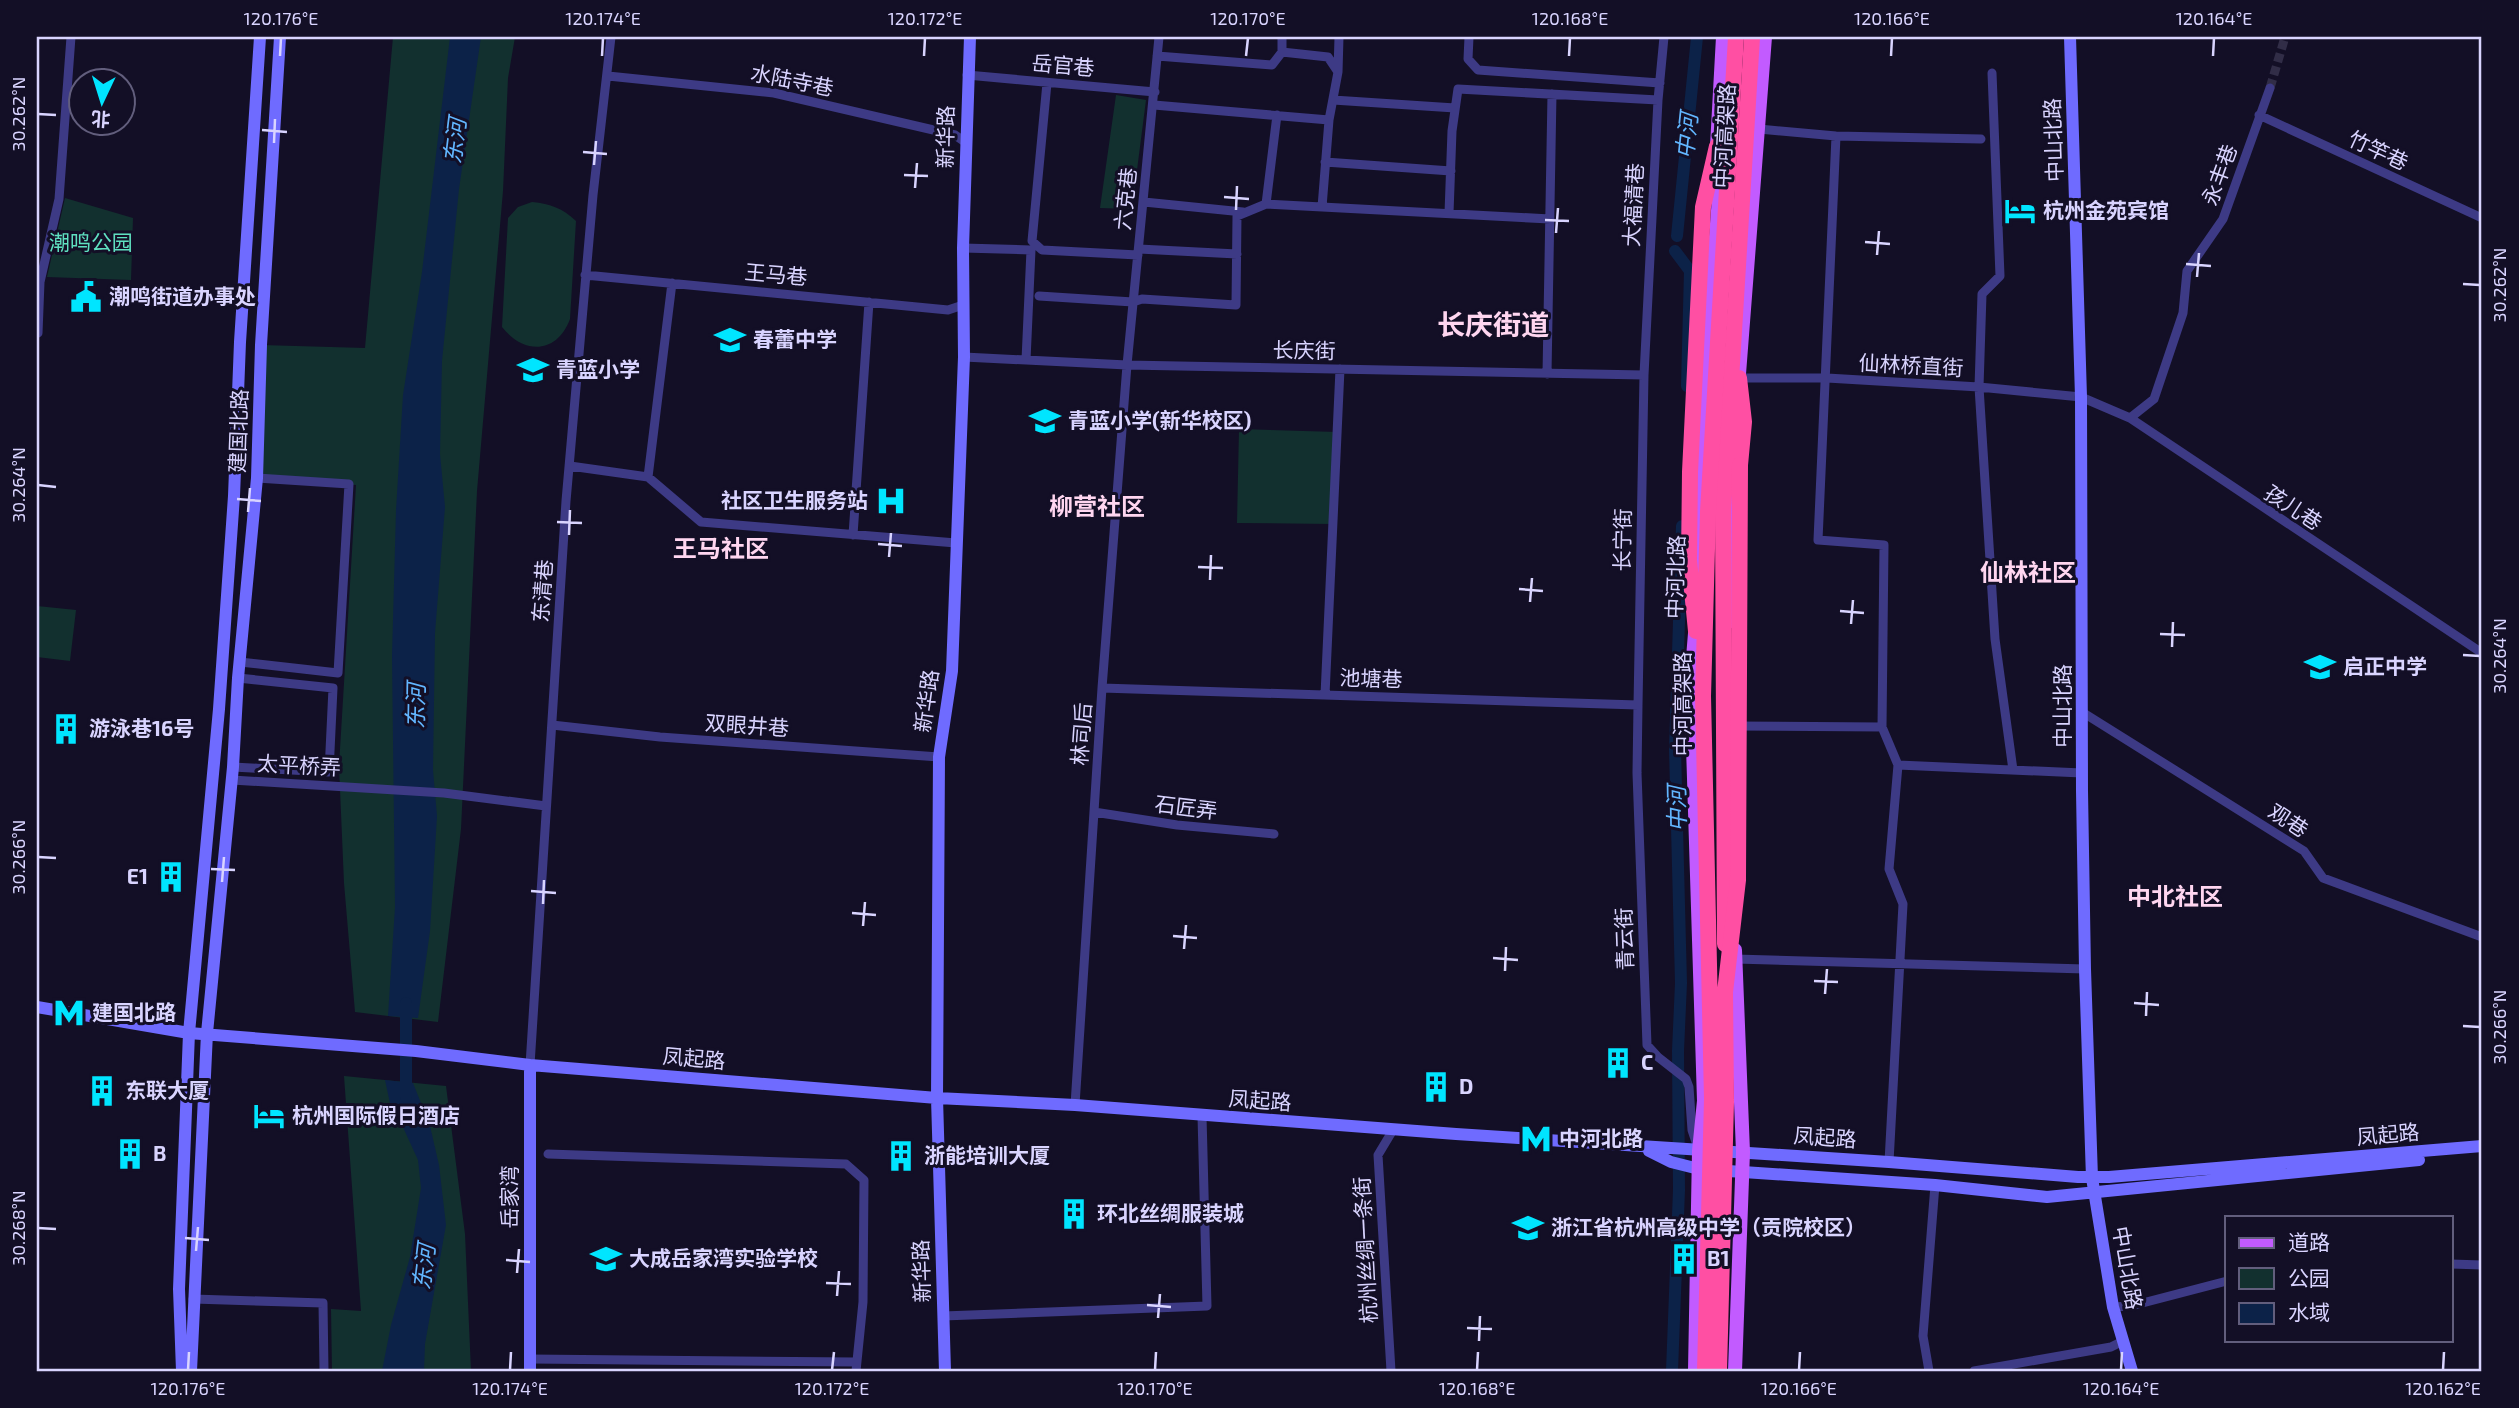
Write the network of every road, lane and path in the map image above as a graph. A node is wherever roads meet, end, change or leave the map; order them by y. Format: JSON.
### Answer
{"nodes":[{"id":1,"x":71,"y":37,"type":"edge"},
{"id":2,"x":260,"y":37,"type":"edge"},
{"id":3,"x":280,"y":37,"type":"edge"},
{"id":4,"x":611,"y":37,"type":"edge"},
{"id":5,"x":970,"y":37,"type":"edge"},
{"id":6,"x":1159,"y":37,"type":"edge"},
{"id":7,"x":1282,"y":37,"type":"edge"},
{"id":8,"x":1339,"y":37,"type":"edge"},
{"id":9,"x":1469,"y":37,"type":"edge"},
{"id":10,"x":1664,"y":37,"type":"edge"},
{"id":11,"x":1723,"y":37,"type":"edge"},
{"id":12,"x":1736,"y":37,"type":"edge"},
{"id":13,"x":1752,"y":37,"type":"edge"},
{"id":14,"x":1765,"y":37,"type":"edge"},
{"id":15,"x":2070,"y":37,"type":"edge"},
{"id":16,"x":1282,"y":52,"type":"junction"},
{"id":17,"x":1157,"y":57,"type":"junction"},
{"id":18,"x":1338,"y":72,"type":"junction"},
{"id":19,"x":1992,"y":73,"type":"dead end"},
{"id":20,"x":967,"y":75,"type":"junction"},
{"id":21,"x":608,"y":76,"type":"junction"},
{"id":22,"x":1047,"y":82,"type":"junction"},
{"id":23,"x":1660,"y":83,"type":"junction"},
{"id":24,"x":2270,"y":88,"type":"tunnel mouth"},
{"id":25,"x":1155,"y":92,"type":"junction"},
{"id":26,"x":1552,"y":94,"type":"junction"},
{"id":27,"x":1333,"y":100,"type":"junction"},
{"id":28,"x":1658,"y":100,"type":"junction"},
{"id":29,"x":1154,"y":105,"type":"junction"},
{"id":30,"x":1455,"y":108,"type":"junction"},
{"id":31,"x":2259,"y":115,"type":"junction"},
{"id":32,"x":1277,"y":116,"type":"junction"},
{"id":33,"x":1329,"y":120,"type":"junction"},
{"id":34,"x":1759,"y":129,"type":"junction"},
{"id":35,"x":1836,"y":136,"type":"junction"},
{"id":36,"x":1981,"y":139,"type":"dead end"},
{"id":37,"x":965,"y":142,"type":"junction"},
{"id":38,"x":1717,"y":146,"type":"junction"},
{"id":39,"x":1325,"y":162,"type":"junction"},
{"id":40,"x":1451,"y":171,"type":"junction"},
{"id":41,"x":1144,"y":202,"type":"junction"},
{"id":42,"x":1266,"y":204,"type":"junction"},
{"id":43,"x":1322,"y":207,"type":"junction"},
{"id":44,"x":1245,"y":212,"type":"junction"},
{"id":45,"x":1449,"y":213,"type":"junction"},
{"id":46,"x":2482,"y":218,"type":"edge"},
{"id":47,"x":1550,"y":219,"type":"junction"},
{"id":48,"x":963,"y":248,"type":"junction"},
{"id":49,"x":1138,"y":252,"type":"junction"},
{"id":50,"x":1237,"y":254,"type":"junction"},
{"id":51,"x":585,"y":275,"type":"junction"},
{"id":52,"x":672,"y":283,"type":"junction"},
{"id":53,"x":1039,"y":296,"type":"dead end"},
{"id":54,"x":869,"y":302,"type":"junction"},
{"id":55,"x":1133,"y":302,"type":"junction"},
{"id":56,"x":962,"y":305,"type":"junction"},
{"id":57,"x":38,"y":333,"type":"edge"},
{"id":58,"x":964,"y":357,"type":"junction"},
{"id":59,"x":1026,"y":360,"type":"junction"},
{"id":60,"x":1127,"y":365,"type":"junction"},
{"id":61,"x":1340,"y":369,"type":"junction"},
{"id":62,"x":1547,"y":374,"type":"junction"},
{"id":63,"x":1644,"y":375,"type":"junction"},
{"id":64,"x":1739,"y":378,"type":"junction"},
{"id":65,"x":1827,"y":379,"type":"junction"},
{"id":66,"x":1979,"y":387,"type":"junction"},
{"id":67,"x":2081,"y":397,"type":"junction"},
{"id":68,"x":2130,"y":418,"type":"junction"},
{"id":69,"x":570,"y":466,"type":"junction"},
{"id":70,"x":648,"y":477,"type":"junction"},
{"id":71,"x":257,"y":478,"type":"junction"},
{"id":72,"x":853,"y":535,"type":"junction"},
{"id":73,"x":956,"y":543,"type":"junction"},
{"id":74,"x":2482,"y":653,"type":"edge"},
{"id":75,"x":240,"y":662,"type":"junction"},
{"id":76,"x":238,"y":678,"type":"junction"},
{"id":77,"x":1102,"y":688,"type":"junction"},
{"id":78,"x":1325,"y":695,"type":"junction"},
{"id":79,"x":1703,"y":696,"type":"junction"},
{"id":80,"x":1638,"y":705,"type":"junction"},
{"id":81,"x":2082,"y":712,"type":"junction"},
{"id":82,"x":552,"y":725,"type":"junction"},
{"id":83,"x":1733,"y":726,"type":"junction"},
{"id":84,"x":1882,"y":727,"type":"junction"},
{"id":85,"x":939,"y":757,"type":"junction"},
{"id":86,"x":1898,"y":765,"type":"junction"},
{"id":87,"x":2012,"y":770,"type":"junction"},
{"id":88,"x":232,"y":773,"type":"junction"},
{"id":89,"x":2082,"y":773,"type":"junction"},
{"id":90,"x":546,"y":806,"type":"junction"},
{"id":91,"x":1094,"y":812,"type":"junction"},
{"id":92,"x":1274,"y":834,"type":"dead end"},
{"id":93,"x":2482,"y":937,"type":"edge"},
{"id":94,"x":1735,"y":959,"type":"junction"},
{"id":95,"x":1900,"y":963,"type":"junction"},
{"id":96,"x":2085,"y":969,"type":"junction"},
{"id":97,"x":1725,"y":992,"type":"junction"},
{"id":98,"x":37,"y":1007,"type":"edge"},
{"id":99,"x":207,"y":1032,"type":"junction"},
{"id":100,"x":190,"y":1033,"type":"junction"},
{"id":101,"x":530,"y":1065,"type":"junction"},
{"id":102,"x":937,"y":1098,"type":"junction"},
{"id":103,"x":1075,"y":1105,"type":"junction"},
{"id":104,"x":1202,"y":1116,"type":"junction"},
{"id":105,"x":1393,"y":1130,"type":"junction"},
{"id":106,"x":2482,"y":1146,"type":"edge"},
{"id":107,"x":1693,"y":1151,"type":"junction"},
{"id":108,"x":1743,"y":1152,"type":"junction"},
{"id":109,"x":548,"y":1154,"type":"dead end"},
{"id":110,"x":2482,"y":1154,"type":"edge"},
{"id":111,"x":1671,"y":1156,"type":"junction"},
{"id":112,"x":1889,"y":1162,"type":"junction"},
{"id":113,"x":1693,"y":1168,"type":"junction"},
{"id":114,"x":1743,"y":1173,"type":"junction"},
{"id":115,"x":2092,"y":1178,"type":"junction"},
{"id":116,"x":1935,"y":1185,"type":"junction"},
{"id":117,"x":2094,"y":1192,"type":"junction"},
{"id":118,"x":2452,"y":1265,"type":"edge"},
{"id":119,"x":2482,"y":1265,"type":"edge"},
{"id":120,"x":2225,"y":1282,"type":"edge"},
{"id":121,"x":193,"y":1299,"type":"junction"},
{"id":122,"x":2113,"y":1307,"type":"junction"},
{"id":123,"x":943,"y":1316,"type":"junction"},
{"id":124,"x":2123,"y":1341,"type":"junction"},
{"id":125,"x":627,"y":1360,"type":"junction"},
{"id":126,"x":530,"y":1365,"type":"edge"},
{"id":127,"x":856,"y":1367,"type":"edge"},
{"id":128,"x":182,"y":1371,"type":"edge"},
{"id":129,"x":191,"y":1371,"type":"edge"},
{"id":130,"x":324,"y":1371,"type":"edge"},
{"id":131,"x":627,"y":1371,"type":"edge"},
{"id":132,"x":945,"y":1371,"type":"edge"},
{"id":133,"x":1391,"y":1371,"type":"edge"},
{"id":134,"x":1695,"y":1371,"type":"edge"},
{"id":135,"x":1705,"y":1371,"type":"edge"},
{"id":136,"x":1719,"y":1371,"type":"edge"},
{"id":137,"x":1735,"y":1371,"type":"edge"},
{"id":138,"x":1930,"y":1371,"type":"edge"},
{"id":139,"x":1974,"y":1371,"type":"edge"},
{"id":140,"x":2132,"y":1371,"type":"edge"}],
"edges":[{"from":1,"to":57,"type":"street"},
{"from":2,"to":100,"type":"main road","name":"建国北路"},
{"from":3,"to":71,"type":"main road","name":"建国北路"},
{"from":4,"to":21,"type":"street","name":"东清巷"},
{"from":5,"to":20,"type":"main road","name":"新华路"},
{"from":6,"to":17,"type":"street","name":"六克巷"},
{"from":7,"to":16,"type":"street"},
{"from":8,"to":18,"type":"street"},
{"from":9,"to":23,"type":"street"},
{"from":10,"to":23,"type":"street","name":"大福清巷"},
{"from":11,"to":38,"type":"main road","name":"中河北路"},
{"from":12,"to":79,"type":"highway","name":"中河高架路","bridge":true},
{"from":13,"to":97,"type":"highway","name":"中河高架路","bridge":true},
{"from":14,"to":34,"type":"main road"},
{"from":15,"to":67,"type":"main road","name":"中山北路"},
{"from":16,"to":17,"type":"street"},
{"from":16,"to":18,"type":"street"},
{"from":17,"to":25,"type":"street","name":"六克巷"},
{"from":18,"to":27,"type":"street"},
{"from":19,"to":66,"type":"street"},
{"from":20,"to":22,"type":"street","name":"岳官巷"},
{"from":20,"to":37,"type":"main road","name":"新华路"},
{"from":21,"to":37,"type":"street","name":"水陆寺巷"},
{"from":21,"to":51,"type":"street","name":"东清巷"},
{"from":22,"to":25,"type":"street","name":"岳官巷"},
{"from":22,"to":49,"type":"street"},
{"from":23,"to":28,"type":"street","name":"大福清巷"},
{"from":24,"to":31,"type":"street","name":"永丰巷"},
{"from":25,"to":29,"type":"street","name":"六克巷"},
{"from":26,"to":28,"type":"street"},
{"from":26,"to":30,"type":"street"},
{"from":26,"to":47,"type":"street"},
{"from":27,"to":30,"type":"street"},
{"from":27,"to":33,"type":"street"},
{"from":28,"to":63,"type":"street","name":"大福清巷"},
{"from":29,"to":32,"type":"street"},
{"from":29,"to":41,"type":"street","name":"六克巷"},
{"from":30,"to":40,"type":"street"},
{"from":31,"to":46,"type":"street","name":"竹竿巷"},
{"from":31,"to":68,"type":"street","name":"永丰巷"},
{"from":32,"to":33,"type":"street"},
{"from":32,"to":42,"type":"street"},
{"from":33,"to":39,"type":"street"},
{"from":34,"to":35,"type":"street"},
{"from":34,"to":64,"type":"main road"},
{"from":35,"to":36,"type":"street"},
{"from":35,"to":65,"type":"street"},
{"from":37,"to":48,"type":"main road","name":"新华路"},
{"from":38,"to":79,"type":"highway","bridge":true},
{"from":38,"to":107,"type":"main road","name":"中河北路"},
{"from":39,"to":40,"type":"street"},
{"from":39,"to":43,"type":"street"},
{"from":40,"to":45,"type":"street"},
{"from":41,"to":44,"type":"street"},
{"from":41,"to":49,"type":"street","name":"六克巷"},
{"from":42,"to":43,"type":"street"},
{"from":42,"to":44,"type":"street"},
{"from":43,"to":45,"type":"street"},
{"from":44,"to":50,"type":"street"},
{"from":45,"to":47,"type":"street"},
{"from":47,"to":62,"type":"street"},
{"from":48,"to":56,"type":"main road","name":"新华路"},
{"from":48,"to":59,"type":"street"},
{"from":49,"to":50,"type":"street"},
{"from":49,"to":55,"type":"street","name":"六克巷"},
{"from":50,"to":55,"type":"street"},
{"from":51,"to":52,"type":"street","name":"王马巷"},
{"from":51,"to":69,"type":"street","name":"东清巷"},
{"from":52,"to":54,"type":"street","name":"王马巷"},
{"from":52,"to":70,"type":"street"},
{"from":53,"to":55,"type":"street"},
{"from":54,"to":56,"type":"street","name":"王马巷"},
{"from":54,"to":72,"type":"street"},
{"from":55,"to":60,"type":"street","name":"六克巷"},
{"from":56,"to":58,"type":"main road","name":"新华路"},
{"from":58,"to":59,"type":"street","name":"长庆街"},
{"from":58,"to":73,"type":"main road","name":"新华路"},
{"from":59,"to":60,"type":"street","name":"长庆街"},
{"from":60,"to":61,"type":"street","name":"长庆街"},
{"from":60,"to":77,"type":"street","name":"林司后"},
{"from":61,"to":62,"type":"street","name":"长庆街"},
{"from":61,"to":78,"type":"street"},
{"from":62,"to":63,"type":"street","name":"长庆街"},
{"from":63,"to":80,"type":"street","name":"长宁街"},
{"from":64,"to":65,"type":"street","name":"仙林桥直街"},
{"from":64,"to":83,"type":"main road"},
{"from":64,"to":97,"type":"highway","bridge":true},
{"from":65,"to":66,"type":"street","name":"仙林桥直街"},
{"from":65,"to":84,"type":"street"},
{"from":66,"to":67,"type":"street","name":"仙林桥直街"},
{"from":66,"to":87,"type":"street"},
{"from":67,"to":68,"type":"street","name":"孩儿巷"},
{"from":67,"to":81,"type":"main road","name":"中山北路"},
{"from":68,"to":74,"type":"street","name":"孩儿巷"},
{"from":69,"to":70,"type":"street"},
{"from":69,"to":82,"type":"street","name":"东清巷"},
{"from":70,"to":72,"type":"street"},
{"from":71,"to":75,"type":"main road","name":"建国北路"},
{"from":71,"to":75,"type":"street"},
{"from":72,"to":73,"type":"street"},
{"from":73,"to":85,"type":"main road","name":"新华路"},
{"from":75,"to":76,"type":"main road","name":"建国北路"},
{"from":76,"to":88,"type":"main road","name":"建国北路"},
{"from":76,"to":88,"type":"street"},
{"from":77,"to":78,"type":"street","name":"池塘巷"},
{"from":77,"to":91,"type":"street","name":"林司后"},
{"from":78,"to":80,"type":"street","name":"池塘巷"},
{"from":79,"to":135,"type":"highway","name":"中河高架路","bridge":true},
{"from":80,"to":107,"type":"street","name":"青云街"},
{"from":81,"to":89,"type":"main road","name":"中山北路"},
{"from":81,"to":93,"type":"street","name":"观巷"},
{"from":82,"to":85,"type":"street","name":"双眼井巷"},
{"from":82,"to":90,"type":"street","name":"东清巷"},
{"from":83,"to":84,"type":"street"},
{"from":83,"to":94,"type":"main road"},
{"from":84,"to":86,"type":"street"},
{"from":85,"to":102,"type":"main road","name":"新华路"},
{"from":86,"to":87,"type":"street"},
{"from":86,"to":95,"type":"street"},
{"from":87,"to":89,"type":"street"},
{"from":88,"to":90,"type":"street","name":"太平桥弄"},
{"from":88,"to":99,"type":"main road","name":"建国北路"},
{"from":89,"to":96,"type":"main road","name":"中山北路"},
{"from":90,"to":101,"type":"street","name":"东清巷"},
{"from":91,"to":92,"type":"street","name":"石匠弄"},
{"from":91,"to":103,"type":"street","name":"林司后"},
{"from":94,"to":95,"type":"street"},
{"from":94,"to":108,"type":"main road"},
{"from":95,"to":96,"type":"street"},
{"from":95,"to":112,"type":"street"},
{"from":96,"to":115,"type":"main road","name":"中山北路"},
{"from":97,"to":136,"type":"highway","name":"中河高架路","bridge":true},
{"from":98,"to":100,"type":"main road","name":"凤起路"},
{"from":99,"to":100,"type":"main road","name":"凤起路"},
{"from":99,"to":101,"type":"main road","name":"凤起路"},
{"from":99,"to":121,"type":"main road","name":"建国北路"},
{"from":100,"to":128,"type":"main road","name":"建国北路"},
{"from":101,"to":102,"type":"main road","name":"凤起路"},
{"from":101,"to":126,"type":"main road","name":"岳家湾"},
{"from":102,"to":103,"type":"main road","name":"凤起路"},
{"from":102,"to":123,"type":"main road","name":"新华路"},
{"from":103,"to":104,"type":"main road","name":"凤起路"},
{"from":104,"to":105,"type":"main road","name":"凤起路"},
{"from":104,"to":123,"type":"street"},
{"from":105,"to":111,"type":"main road","name":"凤起路"},
{"from":105,"to":133,"type":"street","name":"杭州丝绸一条街"},
{"from":106,"to":115,"type":"main road","name":"凤起路"},
{"from":107,"to":108,"type":"main road","name":"凤起路"},
{"from":107,"to":111,"type":"main road","name":"凤起路"},
{"from":107,"to":113,"type":"main road","name":"中河北路"},
{"from":108,"to":112,"type":"main road","name":"凤起路"},
{"from":108,"to":114,"type":"main road"},
{"from":109,"to":127,"type":"street"},
{"from":110,"to":117,"type":"main road"},
{"from":111,"to":113,"type":"main road"},
{"from":112,"to":115,"type":"main road","name":"凤起路"},
{"from":113,"to":114,"type":"main road"},
{"from":113,"to":134,"type":"main road","name":"中河北路"},
{"from":114,"to":116,"type":"main road"},
{"from":114,"to":137,"type":"main road"},
{"from":115,"to":117,"type":"main road","name":"中山北路"},
{"from":116,"to":117,"type":"main road"},
{"from":116,"to":138,"type":"street"},
{"from":117,"to":122,"type":"main road","name":"中山北路"},
{"from":118,"to":119,"type":"street"},
{"from":120,"to":122,"type":"street"},
{"from":121,"to":129,"type":"main road","name":"建国北路"},
{"from":121,"to":130,"type":"street"},
{"from":122,"to":124,"type":"main road","name":"中山北路"},
{"from":123,"to":132,"type":"main road","name":"新华路"},
{"from":124,"to":139,"type":"street"},
{"from":124,"to":140,"type":"main road","name":"中山北路"},
{"from":125,"to":126,"type":"street"},
{"from":125,"to":127,"type":"street"},
{"from":125,"to":131,"type":"street"}]}
